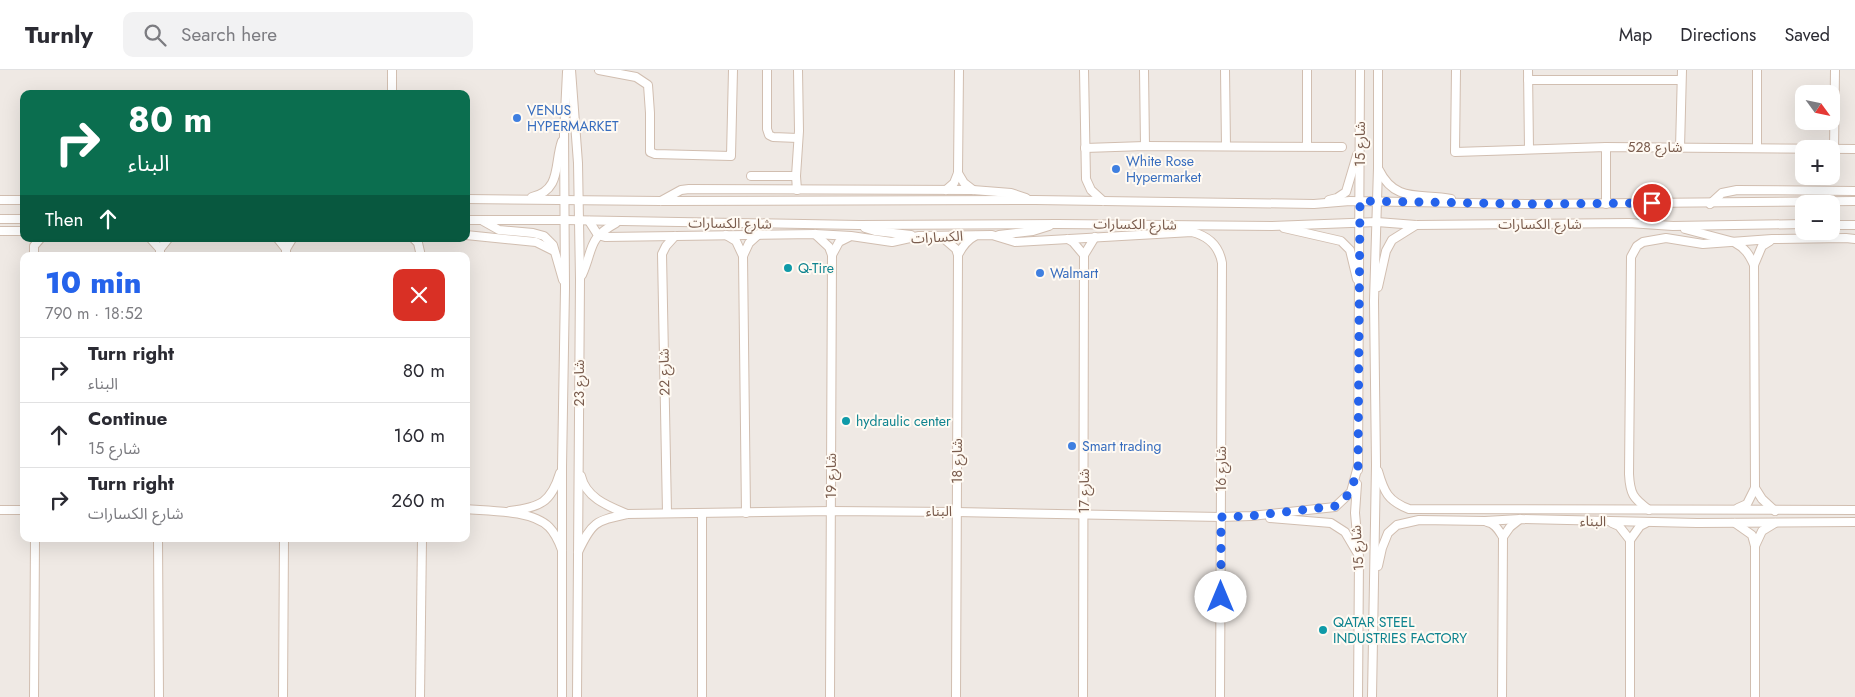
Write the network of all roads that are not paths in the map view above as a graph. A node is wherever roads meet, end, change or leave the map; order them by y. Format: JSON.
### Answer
{"nodes":[{"id":1,"x":392,"y":70,"type":"edge"},
{"id":2,"x":569,"y":70,"type":"edge"},
{"id":3,"x":600,"y":70,"type":"edge"},
{"id":4,"x":733,"y":70,"type":"edge"},
{"id":5,"x":767,"y":70,"type":"edge"},
{"id":6,"x":798,"y":70,"type":"edge"},
{"id":7,"x":959,"y":70,"type":"edge"},
{"id":8,"x":1084,"y":70,"type":"edge"},
{"id":9,"x":1144,"y":70,"type":"edge"},
{"id":10,"x":1225,"y":70,"type":"edge"},
{"id":11,"x":1307,"y":70,"type":"edge"},
{"id":12,"x":1360,"y":70,"type":"edge"},
{"id":13,"x":1378,"y":70,"type":"edge"},
{"id":14,"x":1456,"y":70,"type":"edge"},
{"id":15,"x":1528,"y":70,"type":"edge"},
{"id":16,"x":1682,"y":70,"type":"edge"},
{"id":17,"x":1757,"y":70,"type":"edge"},
{"id":18,"x":1835,"y":70,"type":"edge"},
{"id":19,"x":1528,"y":80,"type":"junction"},
{"id":20,"x":1681,"y":80,"type":"junction"},
{"id":21,"x":392,"y":90,"type":"edge"},
{"id":22,"x":564,"y":134,"type":"junction"},
{"id":23,"x":798,"y":138,"type":"junction"},
{"id":24,"x":1360,"y":138,"type":"junction"},
{"id":25,"x":1834,"y":140,"type":"edge"},
{"id":26,"x":1145,"y":146,"type":"junction"},
{"id":27,"x":1226,"y":146,"type":"junction"},
{"id":28,"x":1308,"y":146,"type":"junction"},
{"id":29,"x":1342,"y":147,"type":"dead end"},
{"id":30,"x":1606,"y":147,"type":"junction"},
{"id":31,"x":1085,"y":148,"type":"junction"},
{"id":32,"x":1680,"y":148,"type":"junction"},
{"id":33,"x":1757,"y":148,"type":"junction"},
{"id":34,"x":1795,"y":148,"type":"edge"},
{"id":35,"x":1840,"y":148,"type":"edge"},
{"id":36,"x":1855,"y":149,"type":"edge"},
{"id":37,"x":1529,"y":150,"type":"junction"},
{"id":38,"x":1378,"y":168,"type":"junction"},
{"id":39,"x":958,"y":173,"type":"junction"},
{"id":40,"x":751,"y":176,"type":"dead end"},
{"id":41,"x":796,"y":176,"type":"junction"},
{"id":42,"x":797,"y":190,"type":"junction"},
{"id":43,"x":946,"y":190,"type":"junction"},
{"id":44,"x":973,"y":190,"type":"junction"},
{"id":45,"x":930,"y":191,"type":"junction"},
{"id":46,"x":1797,"y":191,"type":"junction"},
{"id":47,"x":1855,"y":191,"type":"edge"},
{"id":48,"x":1805,"y":195,"type":"edge"},
{"id":49,"x":470,"y":199,"type":"edge"},
{"id":50,"x":520,"y":199,"type":"junction"},
{"id":51,"x":0,"y":200,"type":"edge"},
{"id":52,"x":20,"y":200,"type":"edge"},
{"id":53,"x":565,"y":200,"type":"junction"},
{"id":54,"x":579,"y":200,"type":"junction"},
{"id":55,"x":1035,"y":200,"type":"junction"},
{"id":56,"x":902,"y":201,"type":"junction"},
{"id":57,"x":1103,"y":201,"type":"junction"},
{"id":58,"x":1360,"y":201,"type":"junction"},
{"id":59,"x":1378,"y":201,"type":"junction"},
{"id":60,"x":1840,"y":201,"type":"edge"},
{"id":61,"x":1855,"y":201,"type":"edge"},
{"id":62,"x":660,"y":202,"type":"junction"},
{"id":63,"x":1795,"y":202,"type":"edge"},
{"id":64,"x":1471,"y":203,"type":"junction"},
{"id":65,"x":1314,"y":204,"type":"junction"},
{"id":66,"x":1606,"y":204,"type":"junction"},
{"id":67,"x":1710,"y":204,"type":"junction"},
{"id":68,"x":0,"y":219,"type":"edge"},
{"id":69,"x":20,"y":219,"type":"edge"},
{"id":70,"x":470,"y":220,"type":"edge"},
{"id":71,"x":481,"y":220,"type":"junction"},
{"id":72,"x":565,"y":220,"type":"junction"},
{"id":73,"x":579,"y":221,"type":"junction"},
{"id":74,"x":589,"y":222,"type":"junction"},
{"id":75,"x":618,"y":222,"type":"junction"},
{"id":76,"x":1359,"y":222,"type":"junction"},
{"id":77,"x":1377,"y":222,"type":"junction"},
{"id":78,"x":1057,"y":224,"type":"junction"},
{"id":79,"x":1795,"y":224,"type":"edge"},
{"id":80,"x":1840,"y":224,"type":"edge"},
{"id":81,"x":859,"y":225,"type":"junction"},
{"id":82,"x":1416,"y":225,"type":"junction"},
{"id":83,"x":1855,"y":225,"type":"edge"},
{"id":84,"x":1272,"y":226,"type":"junction"},
{"id":85,"x":1673,"y":226,"type":"junction"},
{"id":86,"x":0,"y":231,"type":"edge"},
{"id":87,"x":1855,"y":231,"type":"edge"},
{"id":88,"x":20,"y":232,"type":"edge"},
{"id":89,"x":759,"y":234,"type":"junction"},
{"id":90,"x":815,"y":234,"type":"junction"},
{"id":91,"x":470,"y":235,"type":"edge"},
{"id":92,"x":598,"y":235,"type":"junction"},
{"id":93,"x":724,"y":235,"type":"junction"},
{"id":94,"x":992,"y":235,"type":"junction"},
{"id":95,"x":676,"y":236,"type":"junction"},
{"id":96,"x":851,"y":236,"type":"junction"},
{"id":97,"x":919,"y":236,"type":"junction"},
{"id":98,"x":976,"y":236,"type":"junction"},
{"id":99,"x":942,"y":237,"type":"junction"},
{"id":100,"x":1095,"y":237,"type":"junction"},
{"id":101,"x":1067,"y":238,"type":"junction"},
{"id":102,"x":1846,"y":238,"type":"junction"},
{"id":103,"x":1855,"y":239,"type":"edge"},
{"id":104,"x":1772,"y":240,"type":"junction"},
{"id":105,"x":30,"y":242,"type":"edge"},
{"id":106,"x":37,"y":242,"type":"edge"},
{"id":107,"x":1734,"y":242,"type":"junction"},
{"id":108,"x":1214,"y":243,"type":"joint"},
{"id":109,"x":34,"y":246,"type":"junction"},
{"id":110,"x":34,"y":252,"type":"edge"},
{"id":111,"x":556,"y":252,"type":"junction"},
{"id":112,"x":832,"y":255,"type":"junction"},
{"id":113,"x":958,"y":255,"type":"junction"},
{"id":114,"x":1084,"y":255,"type":"junction"},
{"id":115,"x":743,"y":256,"type":"junction"},
{"id":116,"x":1754,"y":265,"type":"junction"},
{"id":117,"x":580,"y":279,"type":"junction"},
{"id":118,"x":565,"y":288,"type":"junction"},
{"id":119,"x":1360,"y":294,"type":"junction"},
{"id":120,"x":1374,"y":301,"type":"junction"},
{"id":121,"x":1376,"y":465,"type":"junction"},
{"id":122,"x":1358,"y":466,"type":"junction"},
{"id":123,"x":562,"y":467,"type":"junction"},
{"id":124,"x":579,"y":467,"type":"junction"},
{"id":125,"x":1755,"y":488,"type":"junction"},
{"id":126,"x":0,"y":510,"type":"edge"},
{"id":127,"x":20,"y":510,"type":"edge"},
{"id":128,"x":470,"y":510,"type":"edge"},
{"id":129,"x":1649,"y":510,"type":"junction"},
{"id":130,"x":1734,"y":510,"type":"junction"},
{"id":131,"x":1775,"y":510,"type":"junction"},
{"id":132,"x":1855,"y":510,"type":"edge"},
{"id":133,"x":831,"y":511,"type":"junction"},
{"id":134,"x":504,"y":512,"type":"junction"},
{"id":135,"x":746,"y":512,"type":"junction"},
{"id":136,"x":956,"y":512,"type":"junction"},
{"id":137,"x":702,"y":513,"type":"junction"},
{"id":138,"x":627,"y":514,"type":"junction"},
{"id":139,"x":667,"y":514,"type":"junction"},
{"id":140,"x":1084,"y":514,"type":"junction"},
{"id":141,"x":1250,"y":516,"type":"junction"},
{"id":142,"x":1221,"y":517,"type":"junction"},
{"id":143,"x":1520,"y":519,"type":"junction"},
{"id":144,"x":1485,"y":521,"type":"junction"},
{"id":145,"x":1608,"y":521,"type":"junction"},
{"id":146,"x":1653,"y":522,"type":"junction"},
{"id":147,"x":1779,"y":522,"type":"junction"},
{"id":148,"x":1855,"y":522,"type":"edge"},
{"id":149,"x":1735,"y":523,"type":"junction"},
{"id":150,"x":1503,"y":538,"type":"junction"},
{"id":151,"x":1630,"y":540,"type":"junction"},
{"id":152,"x":35,"y":542,"type":"edge"},
{"id":153,"x":158,"y":542,"type":"edge"},
{"id":154,"x":284,"y":542,"type":"edge"},
{"id":155,"x":422,"y":542,"type":"edge"},
{"id":156,"x":1756,"y":546,"type":"junction"},
{"id":157,"x":563,"y":552,"type":"junction"},
{"id":158,"x":578,"y":552,"type":"junction"},
{"id":159,"x":1359,"y":557,"type":"junction"},
{"id":160,"x":1374,"y":583,"type":"junction"},
{"id":161,"x":34,"y":697,"type":"edge"},
{"id":162,"x":159,"y":697,"type":"edge"},
{"id":163,"x":283,"y":697,"type":"edge"},
{"id":164,"x":420,"y":697,"type":"edge"},
{"id":165,"x":562,"y":697,"type":"edge"},
{"id":166,"x":577,"y":697,"type":"edge"},
{"id":167,"x":702,"y":697,"type":"edge"},
{"id":168,"x":830,"y":697,"type":"edge"},
{"id":169,"x":956,"y":697,"type":"edge"},
{"id":170,"x":1083,"y":697,"type":"edge"},
{"id":171,"x":1220,"y":697,"type":"edge"},
{"id":172,"x":1358,"y":697,"type":"edge"},
{"id":173,"x":1372,"y":697,"type":"edge"},
{"id":174,"x":1502,"y":697,"type":"edge"},
{"id":175,"x":1630,"y":697,"type":"edge"},
{"id":176,"x":1755,"y":697,"type":"edge"}],
"edges":[{"from":1,"to":21,"type":"street"},
{"from":2,"to":22,"type":"street","name":"شارع 23"},
{"from":2,"to":54,"type":"street","name":"شارع 23"},
{"from":3,"to":4,"type":"street"},
{"from":5,"to":23,"type":"street"},
{"from":6,"to":23,"type":"street"},
{"from":7,"to":39,"type":"street"},
{"from":8,"to":31,"type":"street"},
{"from":9,"to":26,"type":"street"},
{"from":10,"to":27,"type":"street"},
{"from":11,"to":28,"type":"street"},
{"from":12,"to":24,"type":"street","name":"شارع 15"},
{"from":13,"to":38,"type":"street","name":"شارع 15"},
{"from":14,"to":37,"type":"street","name":"شارع 528"},
{"from":15,"to":19,"type":"street"},
{"from":16,"to":20,"type":"street"},
{"from":17,"to":33,"type":"street"},
{"from":18,"to":25,"type":"street"},
{"from":19,"to":20,"type":"street"},
{"from":19,"to":37,"type":"street"},
{"from":20,"to":32,"type":"street"},
{"from":22,"to":50,"type":"street"},
{"from":22,"to":53,"type":"street","name":"شارع 23"},
{"from":23,"to":41,"type":"street"},
{"from":24,"to":58,"type":"street","name":"شارع 15"},
{"from":24,"to":65,"type":"street"},
{"from":26,"to":27,"type":"street"},
{"from":26,"to":31,"type":"street"},
{"from":27,"to":28,"type":"street"},
{"from":28,"to":29,"type":"street"},
{"from":30,"to":32,"type":"street","name":"شارع 528"},
{"from":30,"to":37,"type":"street","name":"شارع 528"},
{"from":30,"to":66,"type":"street"},
{"from":31,"to":57,"type":"street"},
{"from":32,"to":33,"type":"street","name":"شارع 528"},
{"from":33,"to":34,"type":"street","name":"شارع 528"},
{"from":35,"to":36,"type":"street","name":"شارع 528"},
{"from":38,"to":59,"type":"street","name":"شارع 15"},
{"from":38,"to":64,"type":"street"},
{"from":39,"to":43,"type":"street"},
{"from":39,"to":44,"type":"street"},
{"from":40,"to":41,"type":"street"},
{"from":41,"to":42,"type":"street"},
{"from":42,"to":45,"type":"street"},
{"from":42,"to":62,"type":"street"},
{"from":43,"to":44,"type":"street"},
{"from":43,"to":45,"type":"street"},
{"from":44,"to":55,"type":"street"},
{"from":45,"to":56,"type":"street"},
{"from":46,"to":47,"type":"street"},
{"from":46,"to":48,"type":"street"},
{"from":46,"to":67,"type":"street"},
{"from":49,"to":50,"type":"street","name":"شارع الكسارات"},
{"from":50,"to":53,"type":"street","name":"شارع الكسارات"},
{"from":51,"to":52,"type":"street"},
{"from":53,"to":54,"type":"street","name":"شارع الكسارات"},
{"from":53,"to":72,"type":"street","name":"شارع 23"},
{"from":54,"to":62,"type":"street","name":"شارع الكسارات"},
{"from":54,"to":73,"type":"street","name":"شارع 23"},
{"from":55,"to":56,"type":"street","name":"شارع الكسارات"},
{"from":55,"to":57,"type":"street","name":"شارع الكسارات"},
{"from":56,"to":62,"type":"street","name":"شارع الكسارات"},
{"from":57,"to":65,"type":"street","name":"شارع الكسارات"},
{"from":58,"to":59,"type":"street","name":"شارع الكسارات"},
{"from":58,"to":65,"type":"street","name":"شارع الكسارات"},
{"from":58,"to":76,"type":"street","name":"شارع 15"},
{"from":59,"to":64,"type":"street","name":"شارع الكسارات"},
{"from":59,"to":77,"type":"street","name":"شارع 15"},
{"from":60,"to":61,"type":"street","name":"شارع الكسارات"},
{"from":63,"to":67,"type":"street","name":"شارع الكسارات"},
{"from":64,"to":66,"type":"street","name":"شارع الكسارات"},
{"from":66,"to":67,"type":"street","name":"شارع الكسارات"},
{"from":68,"to":69,"type":"street"},
{"from":70,"to":71,"type":"street","name":"شارع الكسارات"},
{"from":71,"to":72,"type":"street","name":"شارع الكسارات"},
{"from":71,"to":111,"type":"street"},
{"from":72,"to":73,"type":"street","name":"شارع الكسارات"},
{"from":72,"to":118,"type":"street","name":"شارع 23"},
{"from":73,"to":74,"type":"street","name":"شارع الكسارات"},
{"from":73,"to":117,"type":"street","name":"شارع 23"},
{"from":74,"to":75,"type":"street","name":"شارع الكسارات"},
{"from":74,"to":92,"type":"street"},
{"from":75,"to":81,"type":"street","name":"شارع الكسارات"},
{"from":75,"to":92,"type":"street"},
{"from":76,"to":77,"type":"street","name":"شارع الكسارات"},
{"from":76,"to":84,"type":"street","name":"شارع الكسارات"},
{"from":76,"to":119,"type":"street","name":"شارع 15"},
{"from":77,"to":82,"type":"street","name":"شارع الكسارات"},
{"from":77,"to":120,"type":"street","name":"شارع 15"},
{"from":78,"to":81,"type":"street","name":"شارع الكسارات"},
{"from":78,"to":84,"type":"street","name":"شارع الكسارات"},
{"from":78,"to":94,"type":"street"},
{"from":79,"to":85,"type":"street","name":"شارع الكسارات"},
{"from":80,"to":83,"type":"street"},
{"from":81,"to":97,"type":"street"},
{"from":82,"to":85,"type":"street","name":"شارع الكسارات"},
{"from":82,"to":120,"type":"street"},
{"from":84,"to":119,"type":"street"},
{"from":85,"to":107,"type":"street"},
{"from":86,"to":88,"type":"street"},
{"from":87,"to":102,"type":"street"},
{"from":89,"to":90,"type":"street","name":"الكسارات"},
{"from":89,"to":93,"type":"street","name":"الكسارات"},
{"from":89,"to":115,"type":"street"},
{"from":90,"to":96,"type":"street","name":"الكسارات"},
{"from":90,"to":112,"type":"street"},
{"from":91,"to":111,"type":"street"},
{"from":92,"to":95,"type":"street","name":"الكسارات"},
{"from":92,"to":117,"type":"street"},
{"from":93,"to":95,"type":"street","name":"الكسارات"},
{"from":93,"to":115,"type":"street"},
{"from":94,"to":98,"type":"street","name":"الكسارات"},
{"from":94,"to":101,"type":"street","name":"الكسارات"},
{"from":95,"to":139,"type":"street","name":"شارع 22"},
{"from":96,"to":97,"type":"street","name":"الكسارات"},
{"from":96,"to":112,"type":"street"},
{"from":97,"to":99,"type":"street","name":"الكسارات"},
{"from":98,"to":99,"type":"street","name":"الكسارات"},
{"from":98,"to":113,"type":"street"},
{"from":99,"to":113,"type":"street"},
{"from":100,"to":101,"type":"street","name":"الكسارات"},
{"from":100,"to":108,"type":"street","name":"الكسارات"},
{"from":100,"to":114,"type":"street"},
{"from":101,"to":114,"type":"street"},
{"from":102,"to":103,"type":"street"},
{"from":102,"to":104,"type":"street"},
{"from":104,"to":107,"type":"street"},
{"from":104,"to":116,"type":"street"},
{"from":105,"to":109,"type":"street"},
{"from":106,"to":109,"type":"street"},
{"from":107,"to":116,"type":"street"},
{"from":107,"to":129,"type":"street"},
{"from":108,"to":142,"type":"street","name":"شارع 16"},
{"from":109,"to":110,"type":"street"},
{"from":111,"to":118,"type":"street"},
{"from":112,"to":133,"type":"street","name":"شارع 19"},
{"from":113,"to":136,"type":"street","name":"شارع 18"},
{"from":114,"to":140,"type":"street","name":"شارع 17"},
{"from":115,"to":135,"type":"street"},
{"from":116,"to":125,"type":"street"},
{"from":117,"to":124,"type":"street","name":"شارع 23"},
{"from":118,"to":123,"type":"street","name":"شارع 23"},
{"from":119,"to":122,"type":"street","name":"شارع 15"},
{"from":120,"to":121,"type":"street","name":"شارع 15"},
{"from":121,"to":129,"type":"street","name":"البناء"},
{"from":121,"to":160,"type":"street","name":"شارع 15"},
{"from":122,"to":141,"type":"street","name":"البناء"},
{"from":122,"to":159,"type":"street","name":"شارع 15"},
{"from":123,"to":134,"type":"street"},
{"from":123,"to":157,"type":"street","name":"شارع 23"},
{"from":124,"to":138,"type":"street","name":"البناء"},
{"from":124,"to":158,"type":"street","name":"شارع 23"},
{"from":125,"to":130,"type":"street"},
{"from":125,"to":131,"type":"street"},
{"from":126,"to":127,"type":"street"},
{"from":128,"to":134,"type":"street"},
{"from":129,"to":130,"type":"street","name":"البناء"},
{"from":130,"to":131,"type":"street","name":"البناء"},
{"from":131,"to":132,"type":"street","name":"البناء"},
{"from":133,"to":135,"type":"street","name":"البناء"},
{"from":133,"to":136,"type":"street","name":"البناء"},
{"from":133,"to":168,"type":"street","name":"شارع 19"},
{"from":134,"to":157,"type":"street"},
{"from":135,"to":137,"type":"street","name":"البناء"},
{"from":136,"to":140,"type":"street","name":"البناء"},
{"from":136,"to":169,"type":"street","name":"شارع 18"},
{"from":137,"to":139,"type":"street","name":"البناء"},
{"from":137,"to":167,"type":"street"},
{"from":138,"to":139,"type":"street","name":"البناء"},
{"from":138,"to":158,"type":"street","name":"البناء"},
{"from":140,"to":142,"type":"street","name":"البناء"},
{"from":140,"to":170,"type":"street","name":"شارع 17"},
{"from":141,"to":142,"type":"street","name":"البناء"},
{"from":141,"to":159,"type":"street","name":"البناء"},
{"from":142,"to":171,"type":"street","name":"شارع 16"},
{"from":143,"to":144,"type":"street","name":"البناء"},
{"from":143,"to":145,"type":"street","name":"البناء"},
{"from":143,"to":150,"type":"street"},
{"from":144,"to":150,"type":"street"},
{"from":144,"to":160,"type":"street","name":"البناء"},
{"from":145,"to":146,"type":"street","name":"البناء"},
{"from":145,"to":151,"type":"street"},
{"from":146,"to":149,"type":"street","name":"البناء"},
{"from":146,"to":151,"type":"street"},
{"from":147,"to":148,"type":"street","name":"البناء"},
{"from":147,"to":149,"type":"street","name":"البناء"},
{"from":147,"to":156,"type":"street"},
{"from":149,"to":156,"type":"street"},
{"from":150,"to":174,"type":"street"},
{"from":151,"to":175,"type":"street"},
{"from":152,"to":161,"type":"street"},
{"from":153,"to":162,"type":"street"},
{"from":154,"to":163,"type":"street"},
{"from":155,"to":164,"type":"street"},
{"from":156,"to":176,"type":"street"},
{"from":157,"to":165,"type":"street","name":"شارع 23"},
{"from":158,"to":166,"type":"street","name":"شارع 23"},
{"from":159,"to":172,"type":"street","name":"شارع 15"},
{"from":160,"to":173,"type":"street","name":"شارع 15"}]}
